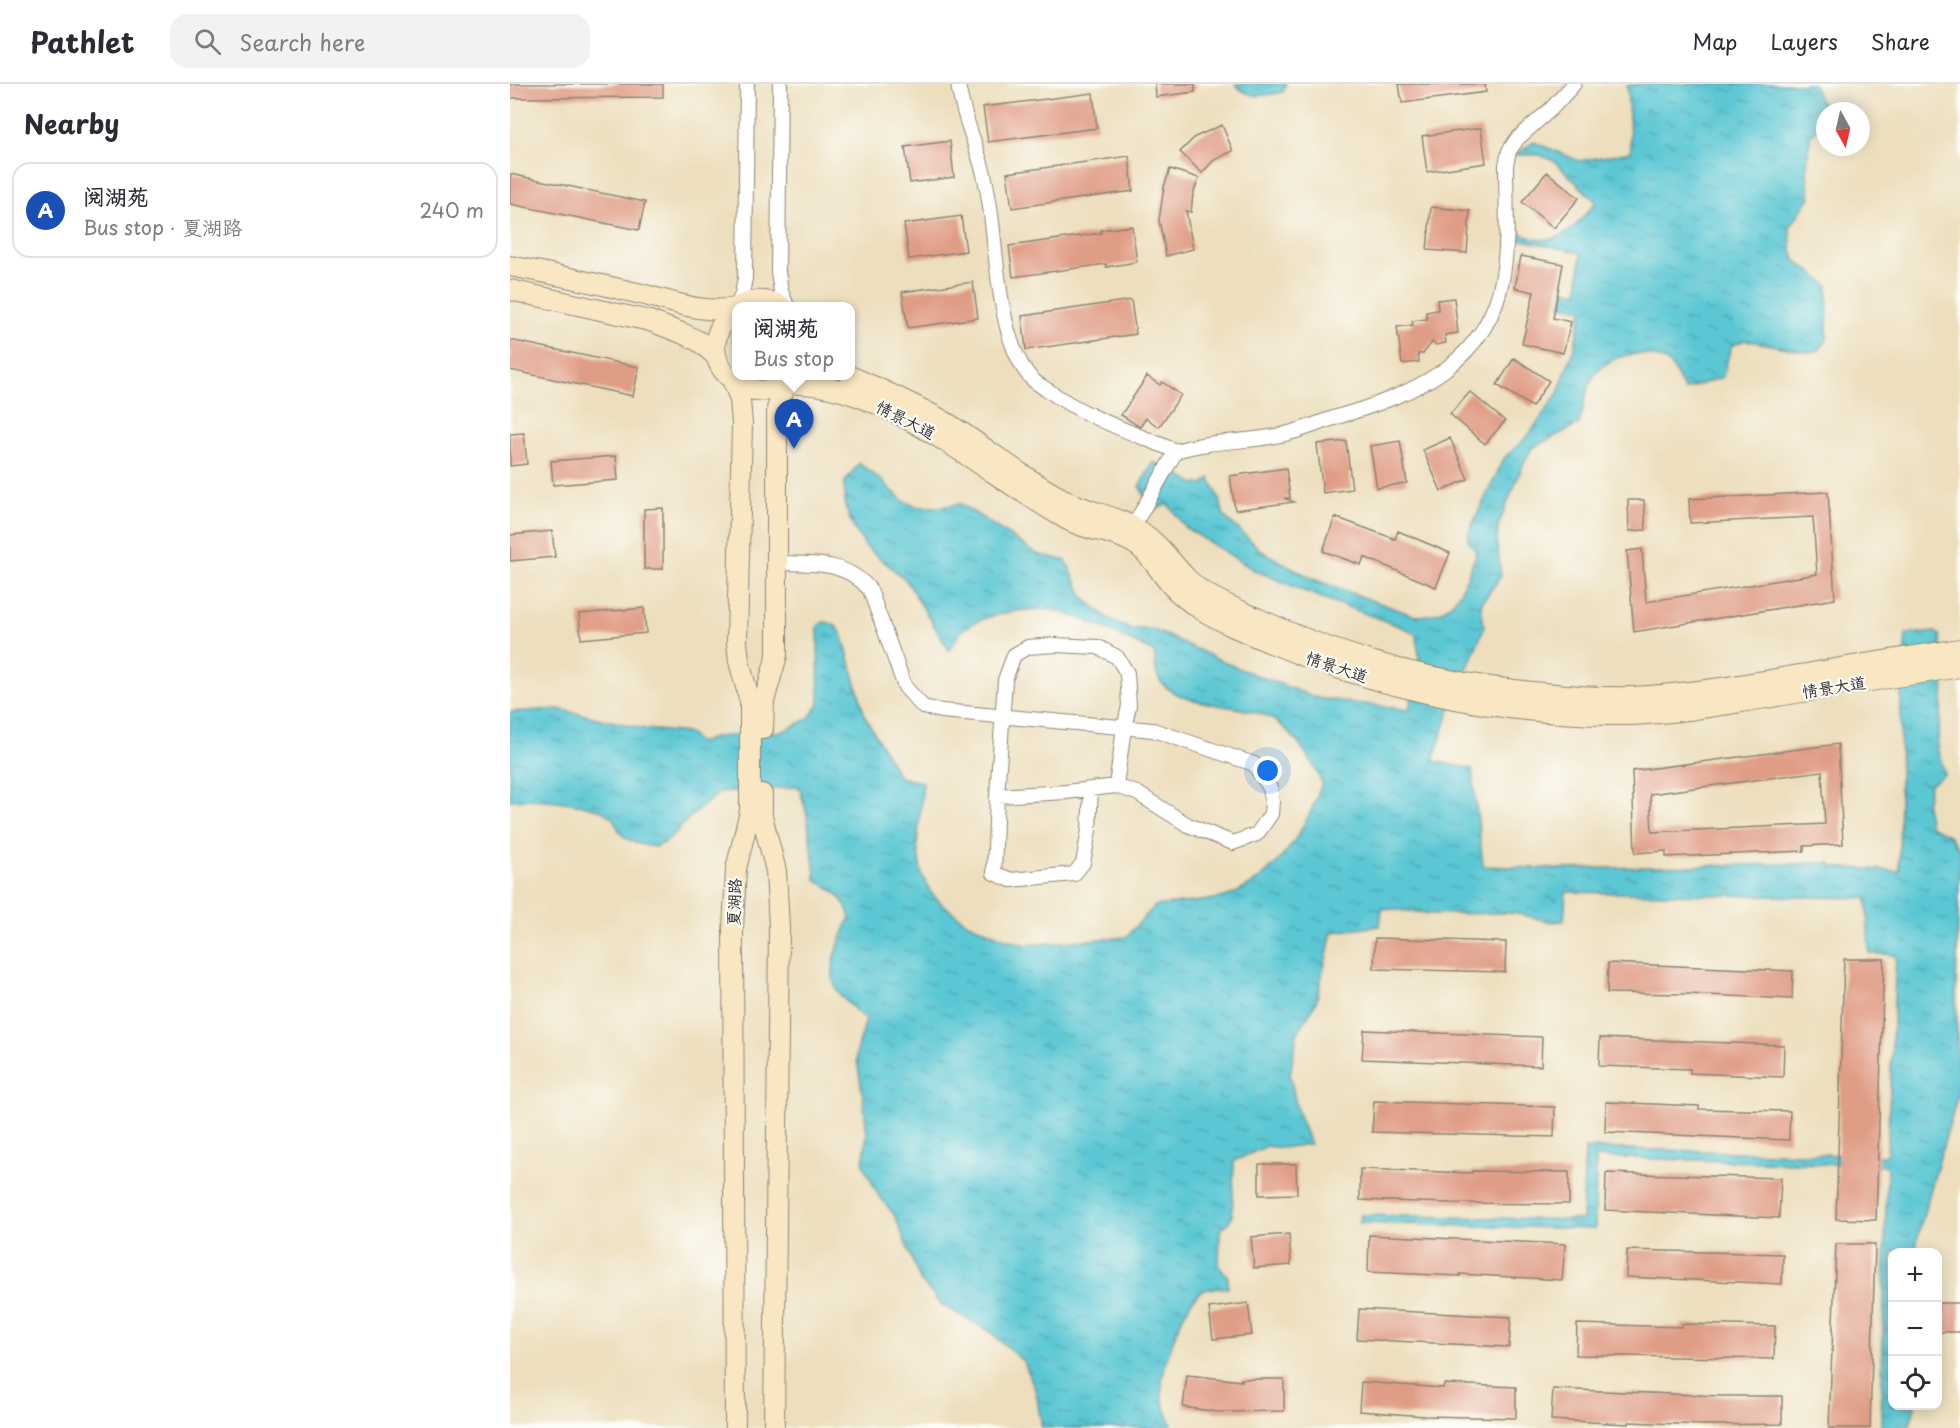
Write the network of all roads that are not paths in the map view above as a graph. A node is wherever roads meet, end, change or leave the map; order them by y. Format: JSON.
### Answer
{"nodes":[{"id":1,"x":747,"y":84,"type":"edge"},
{"id":2,"x":780,"y":84,"type":"edge"},
{"id":3,"x":958,"y":84,"type":"edge"},
{"id":4,"x":1574,"y":84,"type":"edge"},
{"id":5,"x":510,"y":266,"type":"edge"},
{"id":6,"x":510,"y":290,"type":"edge"},
{"id":7,"x":739,"y":302,"type":"edge"},
{"id":8,"x":749,"y":302,"type":"edge"},
{"id":9,"x":768,"y":302,"type":"edge"},
{"id":10,"x":785,"y":302,"type":"edge"},
{"id":11,"x":732,"y":308,"type":"edge"},
{"id":12,"x":732,"y":312,"type":"edge"},
{"id":13,"x":716,"y":356,"type":"junction"},
{"id":14,"x":855,"y":377,"type":"edge"},
{"id":15,"x":732,"y":380,"type":"edge"},
{"id":16,"x":790,"y":380,"type":"edge"},
{"id":17,"x":733,"y":381,"type":"joint"},
{"id":18,"x":1173,"y":457,"type":"junction"},
{"id":19,"x":1134,"y":525,"type":"junction"},
{"id":20,"x":777,"y":563,"type":"junction"},
{"id":21,"x":1960,"y":649,"type":"edge"},
{"id":22,"x":1960,"y":667,"type":"edge"},
{"id":23,"x":1879,"y":671,"type":"junction"},
{"id":24,"x":1002,"y":716,"type":"junction"},
{"id":25,"x":757,"y":727,"type":"junction"},
{"id":26,"x":1124,"y":728,"type":"junction"},
{"id":27,"x":1116,"y":786,"type":"junction"},
{"id":28,"x":1091,"y":789,"type":"junction"},
{"id":29,"x":997,"y":796,"type":"junction"},
{"id":30,"x":756,"y":799,"type":"junction"},
{"id":31,"x":735,"y":1428,"type":"edge"},
{"id":32,"x":774,"y":1428,"type":"edge"}],
"edges":[{"from":1,"to":7,"type":"street"},
{"from":2,"to":10,"type":"street"},
{"from":3,"to":18,"type":"street"},
{"from":4,"to":18,"type":"street"},
{"from":5,"to":11,"type":"street"},
{"from":6,"to":13,"type":"street"},
{"from":8,"to":9,"type":"street"},
{"from":12,"to":13,"type":"street"},
{"from":13,"to":15,"type":"street","name":"夏湖路"},
{"from":14,"to":19,"type":"street","name":"情景大道"},
{"from":16,"to":17,"type":"street","name":"情景大道"},
{"from":16,"to":19,"type":"street","name":"情景大道"},
{"from":16,"to":20,"type":"street","name":"夏湖路"},
{"from":17,"to":25,"type":"street","name":"夏湖路"},
{"from":18,"to":19,"type":"street"},
{"from":19,"to":23,"type":"street","name":"情景大道"},
{"from":20,"to":24,"type":"street"},
{"from":20,"to":25,"type":"street","name":"夏湖路"},
{"from":21,"to":23,"type":"street","name":"情景大道"},
{"from":22,"to":23,"type":"street","name":"情景大道"},
{"from":24,"to":26,"type":"street"},
{"from":24,"to":26,"type":"street"},
{"from":24,"to":29,"type":"street"},
{"from":25,"to":30,"type":"street","name":"夏湖路"},
{"from":26,"to":27,"type":"street"},
{"from":26,"to":27,"type":"street"},
{"from":27,"to":28,"type":"street"},
{"from":28,"to":29,"type":"street"},
{"from":28,"to":29,"type":"street"},
{"from":30,"to":31,"type":"street","name":"夏湖路"},
{"from":30,"to":32,"type":"street","name":"夏湖路"}]}
